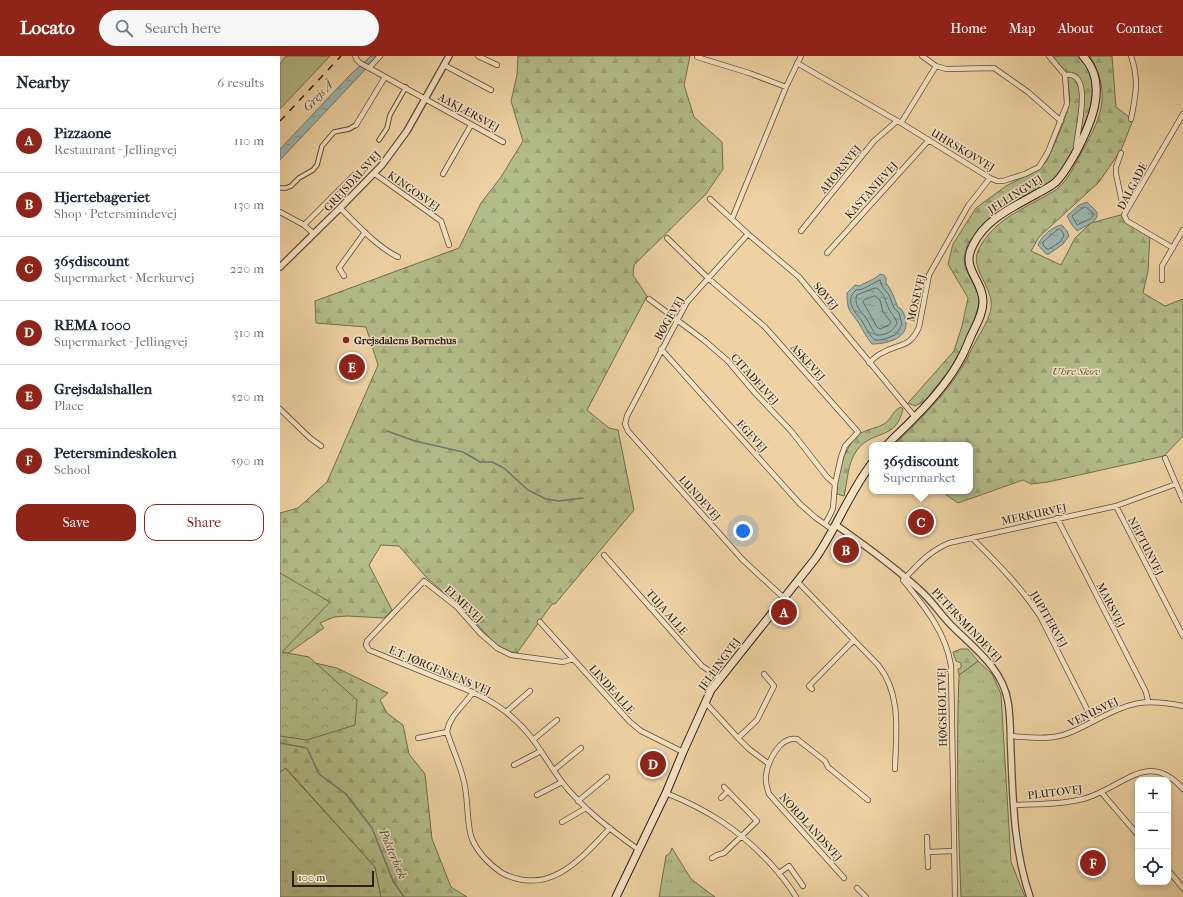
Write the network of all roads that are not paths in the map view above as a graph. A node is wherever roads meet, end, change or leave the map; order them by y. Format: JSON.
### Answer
{"nodes":[{"id":1,"x":355,"y":56,"type":"edge"},
{"id":2,"x":380,"y":56,"type":"edge"},
{"id":3,"x":449,"y":56,"type":"edge"},
{"id":4,"x":478,"y":56,"type":"edge"},
{"id":5,"x":802,"y":56,"type":"edge"},
{"id":6,"x":922,"y":56,"type":"edge"},
{"id":7,"x":1049,"y":56,"type":"edge"},
{"id":8,"x":1083,"y":56,"type":"edge"},
{"id":9,"x":1131,"y":56,"type":"edge"},
{"id":10,"x":697,"y":57,"type":"dead end"},
{"id":11,"x":797,"y":63,"type":"junction"},
{"id":12,"x":444,"y":65,"type":"junction"},
{"id":13,"x":496,"y":65,"type":"dead end"},
{"id":14,"x":936,"y":66,"type":"junction"},
{"id":15,"x":368,"y":68,"type":"junction"},
{"id":16,"x":1065,"y":75,"type":"junction"},
{"id":17,"x":385,"y":77,"type":"junction"},
{"id":18,"x":786,"y":87,"type":"junction"},
{"id":19,"x":406,"y":88,"type":"junction"},
{"id":20,"x":491,"y":90,"type":"dead end"},
{"id":21,"x":426,"y":98,"type":"junction"},
{"id":22,"x":1183,"y":114,"type":"edge"},
{"id":23,"x":1131,"y":119,"type":"dead end"},
{"id":24,"x":1061,"y":121,"type":"junction"},
{"id":25,"x":899,"y":122,"type":"junction"},
{"id":26,"x":356,"y":124,"type":"joint"},
{"id":27,"x":472,"y":125,"type":"junction"},
{"id":28,"x":379,"y":140,"type":"dead end"},
{"id":29,"x":929,"y":140,"type":"junction"},
{"id":30,"x":503,"y":142,"type":"dead end"},
{"id":31,"x":1076,"y":152,"type":"junction"},
{"id":32,"x":1121,"y":153,"type":"dead end"},
{"id":33,"x":375,"y":174,"type":"junction"},
{"id":34,"x":443,"y":174,"type":"dead end"},
{"id":35,"x":354,"y":175,"type":"dead end"},
{"id":36,"x":990,"y":178,"type":"junction"},
{"id":37,"x":280,"y":188,"type":"edge"},
{"id":38,"x":710,"y":199,"type":"dead end"},
{"id":39,"x":340,"y":208,"type":"junction"},
{"id":40,"x":280,"y":212,"type":"edge"},
{"id":41,"x":1126,"y":212,"type":"junction"},
{"id":42,"x":732,"y":219,"type":"junction"},
{"id":43,"x":304,"y":225,"type":"junction"},
{"id":44,"x":1183,"y":230,"type":"edge"},
{"id":45,"x":801,"y":231,"type":"dead end"},
{"id":46,"x":365,"y":232,"type":"junction"},
{"id":47,"x":314,"y":234,"type":"junction"},
{"id":48,"x":748,"y":234,"type":"junction"},
{"id":49,"x":667,"y":238,"type":"dead end"},
{"id":50,"x":449,"y":245,"type":"dead end"},
{"id":51,"x":1173,"y":248,"type":"junction"},
{"id":52,"x":828,"y":253,"type":"dead end"},
{"id":53,"x":398,"y":257,"type":"dead end"},
{"id":54,"x":280,"y":267,"type":"edge"},
{"id":55,"x":344,"y":276,"type":"dead end"},
{"id":56,"x":709,"y":279,"type":"junction"},
{"id":57,"x":1162,"y":280,"type":"dead end"},
{"id":58,"x":649,"y":299,"type":"dead end"},
{"id":59,"x":677,"y":320,"type":"junction"},
{"id":60,"x":662,"y":349,"type":"junction"},
{"id":61,"x":869,"y":363,"type":"junction"},
{"id":62,"x":280,"y":409,"type":"edge"},
{"id":63,"x":915,"y":417,"type":"junction"},
{"id":64,"x":624,"y":424,"type":"joint"},
{"id":65,"x":890,"y":442,"type":"edge"},
{"id":66,"x":321,"y":446,"type":"dead end"},
{"id":67,"x":1165,"y":458,"type":"dead end"},
{"id":68,"x":869,"y":468,"type":"edge"},
{"id":69,"x":835,"y":484,"type":"junction"},
{"id":70,"x":1176,"y":484,"type":"junction"},
{"id":71,"x":1183,"y":500,"type":"edge"},
{"id":72,"x":1116,"y":506,"type":"junction"},
{"id":73,"x":1057,"y":518,"type":"junction"},
{"id":74,"x":824,"y":524,"type":"junction"},
{"id":75,"x":835,"y":527,"type":"junction"},
{"id":76,"x":974,"y":537,"type":"junction"},
{"id":77,"x":604,"y":555,"type":"dead end"},
{"id":78,"x":905,"y":578,"type":"junction"},
{"id":79,"x":798,"y":582,"type":"junction"},
{"id":80,"x":784,"y":598,"type":"junction"},
{"id":81,"x":540,"y":622,"type":"dead end"},
{"id":82,"x":1183,"y":636,"type":"edge"},
{"id":83,"x":854,"y":640,"type":"junction"},
{"id":84,"x":366,"y":645,"type":"joint"},
{"id":85,"x":573,"y":659,"type":"junction"},
{"id":86,"x":764,"y":674,"type":"dead end"},
{"id":87,"x":720,"y":678,"type":"junction"},
{"id":88,"x":812,"y":689,"type":"dead end"},
{"id":89,"x":530,"y":691,"type":"dead end"},
{"id":90,"x":473,"y":692,"type":"junction"},
{"id":91,"x":1148,"y":701,"type":"junction"},
{"id":92,"x":705,"y":702,"type":"junction"},
{"id":93,"x":1183,"y":706,"type":"edge"},
{"id":94,"x":506,"y":712,"type":"junction"},
{"id":95,"x":557,"y":720,"type":"dead end"},
{"id":96,"x":1094,"y":721,"type":"junction"},
{"id":97,"x":447,"y":732,"type":"junction"},
{"id":98,"x":1010,"y":736,"type":"junction"},
{"id":99,"x":418,"y":738,"type":"dead end"},
{"id":100,"x":738,"y":738,"type":"junction"},
{"id":101,"x":533,"y":740,"type":"junction"},
{"id":102,"x":581,"y":748,"type":"dead end"},
{"id":103,"x":540,"y":751,"type":"junction"},
{"id":104,"x":683,"y":752,"type":"junction"},
{"id":105,"x":769,"y":764,"type":"junction"},
{"id":106,"x":514,"y":765,"type":"dead end"},
{"id":107,"x":554,"y":770,"type":"junction"},
{"id":108,"x":895,"y":770,"type":"dead end"},
{"id":109,"x":607,"y":777,"type":"dead end"},
{"id":110,"x":562,"y":782,"type":"junction"},
{"id":111,"x":724,"y":786,"type":"dead end"},
{"id":112,"x":1183,"y":789,"type":"edge"},
{"id":113,"x":728,"y":791,"type":"junction"},
{"id":114,"x":1101,"y":792,"type":"junction"},
{"id":115,"x":666,"y":793,"type":"junction"},
{"id":116,"x":537,"y":795,"type":"dead end"},
{"id":117,"x":721,"y":798,"type":"dead end"},
{"id":118,"x":868,"y":800,"type":"dead end"},
{"id":119,"x":578,"y":801,"type":"junction"},
{"id":120,"x":1013,"y":805,"type":"junction"},
{"id":121,"x":586,"y":808,"type":"junction"},
{"id":122,"x":562,"y":822,"type":"dead end"},
{"id":123,"x":610,"y":828,"type":"junction"},
{"id":124,"x":1135,"y":832,"type":"edge"},
{"id":125,"x":742,"y":836,"type":"junction"},
{"id":126,"x":927,"y":837,"type":"dead end"},
{"id":127,"x":639,"y":850,"type":"junction"},
{"id":128,"x":954,"y":851,"type":"junction"},
{"id":129,"x":927,"y":852,"type":"junction"},
{"id":130,"x":712,"y":858,"type":"dead end"},
{"id":131,"x":928,"y":867,"type":"dead end"},
{"id":132,"x":779,"y":873,"type":"junction"},
{"id":133,"x":1171,"y":874,"type":"edge"},
{"id":134,"x":844,"y":878,"type":"dead end"},
{"id":135,"x":803,"y":886,"type":"dead end"},
{"id":136,"x":858,"y":888,"type":"dead end"},
{"id":137,"x":1183,"y":888,"type":"edge"},
{"id":138,"x":794,"y":896,"type":"edge"},
{"id":139,"x":616,"y":897,"type":"edge"},
{"id":140,"x":866,"y":897,"type":"edge"},
{"id":141,"x":955,"y":897,"type":"edge"},
{"id":142,"x":1030,"y":897,"type":"edge"}],
"edges":[{"from":1,"to":15,"type":"street","name":"AAKJÆRSVEJ"},
{"from":2,"to":15,"type":"street"},
{"from":3,"to":12,"type":"street","name":"GREJSDALSVEJ"},
{"from":4,"to":13,"type":"street"},
{"from":5,"to":11,"type":"street"},
{"from":6,"to":14,"type":"street"},
{"from":7,"to":16,"type":"street"},
{"from":8,"to":31,"type":"main road","name":"JELLINGVEJ"},
{"from":9,"to":23,"type":"street"},
{"from":10,"to":18,"type":"street"},
{"from":11,"to":18,"type":"street"},
{"from":11,"to":25,"type":"street","name":"UHRSKOVVEJ"},
{"from":12,"to":20,"type":"street"},
{"from":12,"to":21,"type":"street","name":"GREJSDALSVEJ"},
{"from":14,"to":24,"type":"street"},
{"from":14,"to":25,"type":"street","name":"AHORNVEJ"},
{"from":15,"to":17,"type":"street","name":"AAKJÆRSVEJ"},
{"from":16,"to":24,"type":"street","name":"UHRSKOVVEJ"},
{"from":16,"to":31,"type":"street"},
{"from":17,"to":19,"type":"street","name":"AAKJÆRSVEJ"},
{"from":17,"to":26,"type":"street"},
{"from":18,"to":42,"type":"street"},
{"from":19,"to":21,"type":"street","name":"AAKJÆRSVEJ"},
{"from":19,"to":28,"type":"street"},
{"from":21,"to":27,"type":"street","name":"AAKJÆRSVEJ"},
{"from":21,"to":33,"type":"street","name":"GREJSDALSVEJ"},
{"from":22,"to":41,"type":"street","name":"DALGADE"},
{"from":24,"to":36,"type":"street","name":"UHRSKOVVEJ"},
{"from":25,"to":29,"type":"street","name":"UHRSKOVVEJ"},
{"from":25,"to":45,"type":"street","name":"AHORNVEJ"},
{"from":26,"to":37,"type":"street"},
{"from":27,"to":30,"type":"street","name":"AAKJÆRSVEJ"},
{"from":27,"to":34,"type":"street"},
{"from":29,"to":36,"type":"street","name":"UHRSKOVVEJ"},
{"from":29,"to":52,"type":"street","name":"KASTANIEVEJ"},
{"from":31,"to":63,"type":"main road","name":"JELLINGVEJ"},
{"from":32,"to":41,"type":"street"},
{"from":33,"to":39,"type":"street","name":"GREJSDALSVEJ"},
{"from":33,"to":50,"type":"street","name":"KINGOSVEJ"},
{"from":35,"to":43,"type":"street"},
{"from":36,"to":61,"type":"street","name":"MOSEVEJ"},
{"from":38,"to":42,"type":"street","name":"SØVEJ"},
{"from":39,"to":46,"type":"street"},
{"from":39,"to":47,"type":"street","name":"GREJSDALSVEJ"},
{"from":40,"to":43,"type":"street"},
{"from":41,"to":51,"type":"street","name":"DALGADE"},
{"from":42,"to":48,"type":"street","name":"SØVEJ"},
{"from":43,"to":47,"type":"street"},
{"from":44,"to":51,"type":"street"},
{"from":46,"to":53,"type":"street"},
{"from":46,"to":55,"type":"street"},
{"from":47,"to":54,"type":"street","name":"GREJSDALSVEJ"},
{"from":48,"to":56,"type":"street","name":"BØGEVEJ"},
{"from":48,"to":61,"type":"street","name":"SØVEJ"},
{"from":49,"to":56,"type":"street","name":"ASKEVEJ"},
{"from":51,"to":57,"type":"street"},
{"from":56,"to":59,"type":"street","name":"BØGEVEJ"},
{"from":56,"to":69,"type":"street","name":"ASKEVEJ"},
{"from":58,"to":59,"type":"street","name":"CITADELVEJ"},
{"from":59,"to":60,"type":"street","name":"BØGEVEJ"},
{"from":59,"to":69,"type":"street","name":"CITADELVEJ"},
{"from":60,"to":64,"type":"street","name":"BØGEVEJ"},
{"from":60,"to":74,"type":"street","name":"EGEVEJ"},
{"from":61,"to":63,"type":"street","name":"SØVEJ"},
{"from":62,"to":66,"type":"street"},
{"from":63,"to":65,"type":"main road","name":"JELLINGVEJ"},
{"from":64,"to":80,"type":"street","name":"LUNDEVEJ"},
{"from":67,"to":70,"type":"street"},
{"from":68,"to":75,"type":"main road","name":"JELLINGVEJ"},
{"from":69,"to":74,"type":"street","name":"ASKEVEJ"},
{"from":70,"to":71,"type":"street"},
{"from":70,"to":72,"type":"street","name":"MERKURVEJ"},
{"from":72,"to":73,"type":"street","name":"MERKURVEJ"},
{"from":72,"to":82,"type":"street","name":"NEPTUNVEJ"},
{"from":73,"to":76,"type":"street","name":"MERKURVEJ"},
{"from":73,"to":91,"type":"street","name":"MARSVEJ"},
{"from":74,"to":75,"type":"street","name":"EGEVEJ"},
{"from":75,"to":78,"type":"street","name":"PETERSMINDEVEJ"},
{"from":75,"to":79,"type":"main road","name":"JELLINGVEJ"},
{"from":76,"to":78,"type":"street","name":"MERKURVEJ"},
{"from":76,"to":96,"type":"street","name":"JUPITERVEJ"},
{"from":77,"to":87,"type":"street","name":"TUJA ALLE"},
{"from":78,"to":98,"type":"street","name":"PETERSMINDEVEJ"},
{"from":78,"to":128,"type":"street","name":"HØGSHOLTVEJ"},
{"from":79,"to":80,"type":"main road","name":"JELLINGVEJ"},
{"from":79,"to":83,"type":"street"},
{"from":80,"to":87,"type":"main road","name":"JELLINGVEJ"},
{"from":81,"to":85,"type":"street","name":"LINDEALLE"},
{"from":83,"to":88,"type":"street"},
{"from":83,"to":108,"type":"street"},
{"from":84,"to":85,"type":"street","name":"ELMEVEJ"},
{"from":84,"to":90,"type":"street","name":"E.T. JØRGENSENS VEJ"},
{"from":85,"to":104,"type":"street","name":"LINDEALLE"},
{"from":86,"to":100,"type":"street"},
{"from":87,"to":92,"type":"main road","name":"JELLINGVEJ"},
{"from":89,"to":94,"type":"street"},
{"from":90,"to":94,"type":"street","name":"E.T. JØRGENSENS VEJ"},
{"from":90,"to":97,"type":"street"},
{"from":91,"to":93,"type":"street","name":"VENUSVEJ"},
{"from":91,"to":96,"type":"street","name":"VENUSVEJ"},
{"from":92,"to":100,"type":"street"},
{"from":92,"to":104,"type":"main road","name":"JELLINGVEJ"},
{"from":94,"to":101,"type":"street","name":"E.T. JØRGENSENS VEJ"},
{"from":95,"to":101,"type":"street"},
{"from":96,"to":98,"type":"street","name":"VENUSVEJ"},
{"from":97,"to":99,"type":"street"},
{"from":97,"to":123,"type":"street"},
{"from":98,"to":120,"type":"street","name":"PETERSMINDEVEJ"},
{"from":100,"to":105,"type":"street"},
{"from":101,"to":103,"type":"street","name":"E.T. JØRGENSENS VEJ"},
{"from":102,"to":107,"type":"street"},
{"from":103,"to":106,"type":"street"},
{"from":103,"to":107,"type":"street","name":"E.T. JØRGENSENS VEJ"},
{"from":104,"to":115,"type":"main road","name":"JELLINGVEJ"},
{"from":105,"to":118,"type":"street","name":"NORDLANDSVEJ"},
{"from":105,"to":134,"type":"street","name":"NORDLANDSVEJ"},
{"from":107,"to":110,"type":"street","name":"E.T. JØRGENSENS VEJ"},
{"from":109,"to":119,"type":"street"},
{"from":110,"to":116,"type":"street"},
{"from":110,"to":119,"type":"street","name":"E.T. JØRGENSENS VEJ"},
{"from":111,"to":113,"type":"street"},
{"from":112,"to":114,"type":"street","name":"PLUTOVEJ"},
{"from":113,"to":117,"type":"street"},
{"from":113,"to":125,"type":"street"},
{"from":114,"to":120,"type":"street","name":"PLUTOVEJ"},
{"from":114,"to":124,"type":"street"},
{"from":115,"to":125,"type":"street"},
{"from":115,"to":127,"type":"main road","name":"JELLINGVEJ"},
{"from":119,"to":121,"type":"street","name":"E.T. JØRGENSENS VEJ"},
{"from":120,"to":142,"type":"street","name":"PETERSMINDEVEJ"},
{"from":121,"to":122,"type":"street"},
{"from":121,"to":123,"type":"street","name":"E.T. JØRGENSENS VEJ"},
{"from":123,"to":127,"type":"street","name":"E.T. JØRGENSENS VEJ"},
{"from":125,"to":130,"type":"street"},
{"from":125,"to":132,"type":"street"},
{"from":126,"to":129,"type":"street"},
{"from":127,"to":139,"type":"main road","name":"JELLINGVEJ"},
{"from":128,"to":129,"type":"street"},
{"from":128,"to":141,"type":"street","name":"HØGSHOLTVEJ"},
{"from":129,"to":131,"type":"street"},
{"from":132,"to":135,"type":"street"},
{"from":132,"to":138,"type":"street"},
{"from":133,"to":137,"type":"street"},
{"from":136,"to":140,"type":"street"}]}
